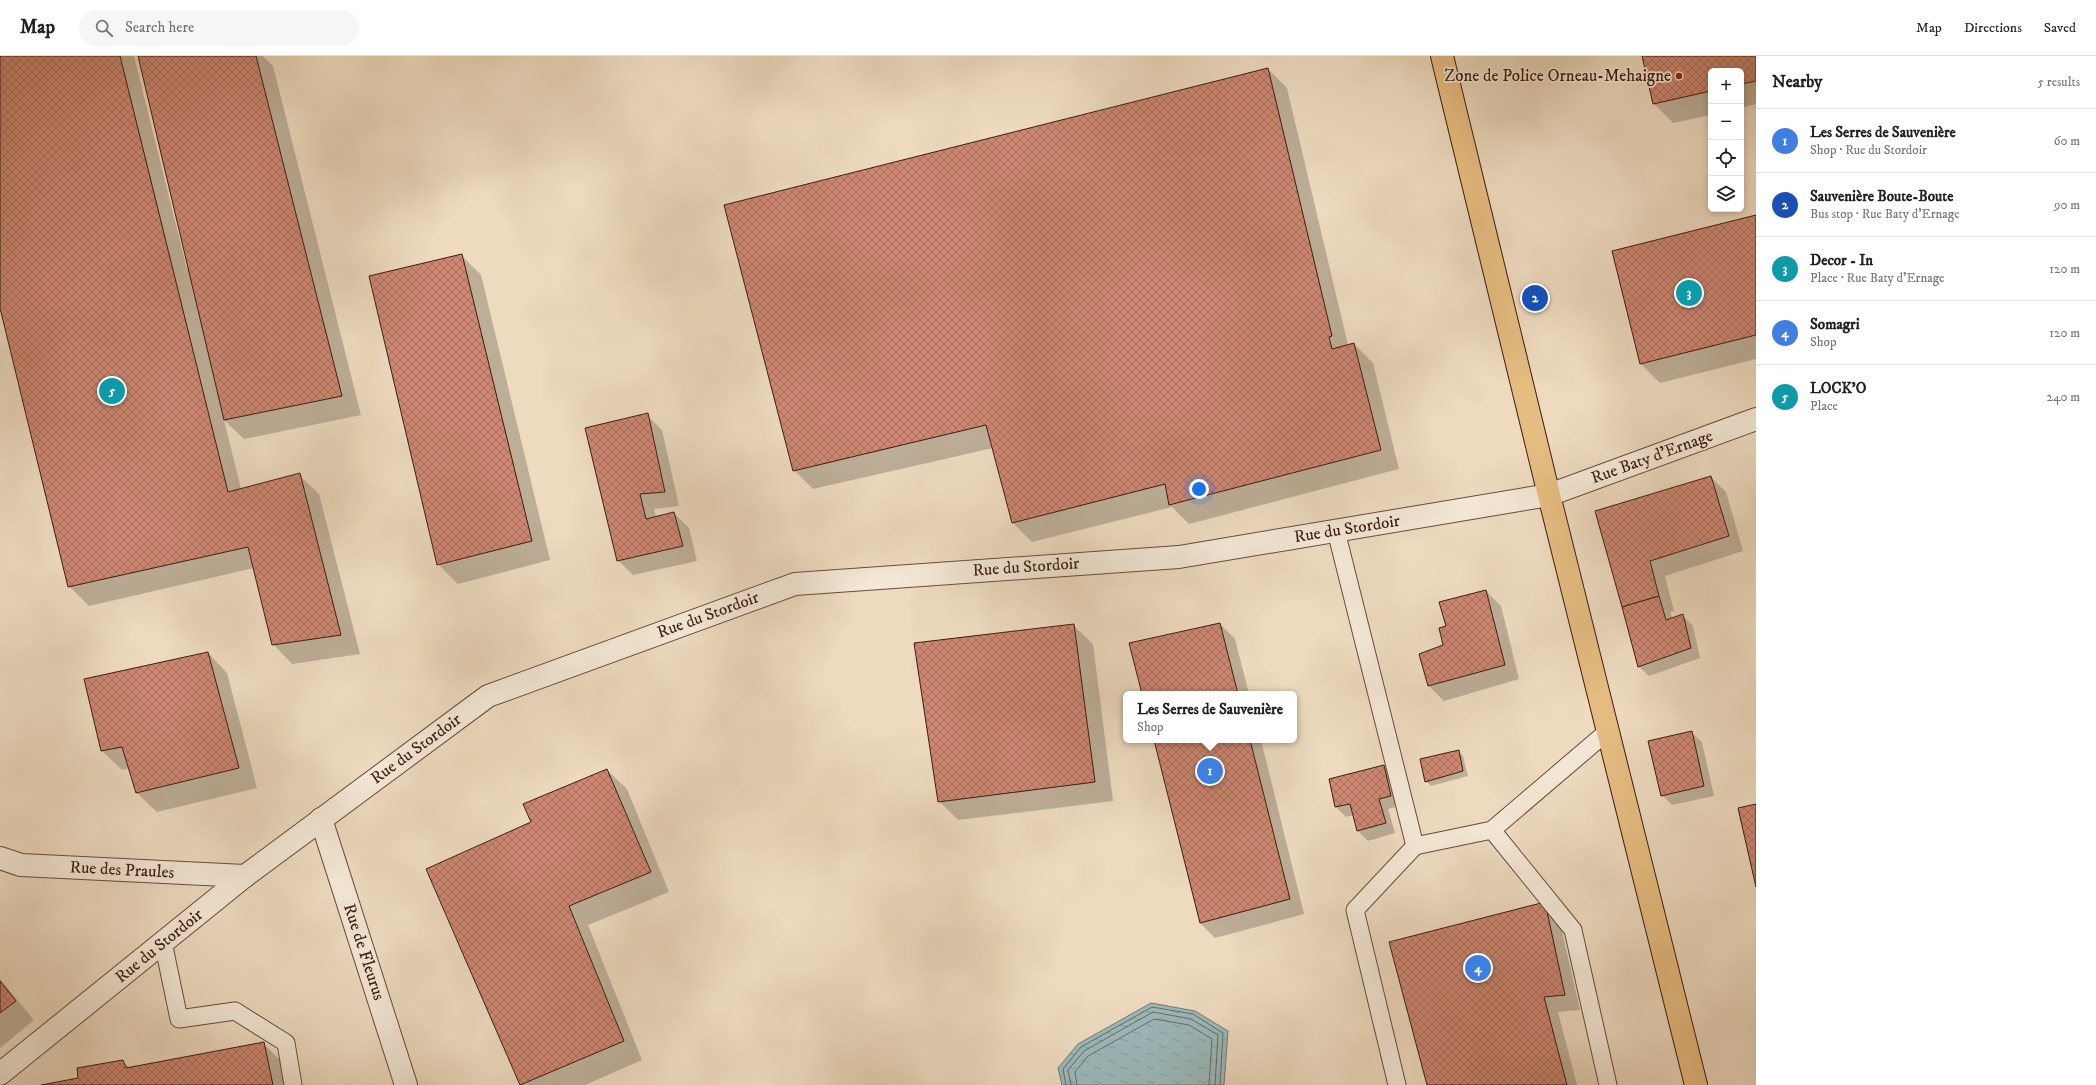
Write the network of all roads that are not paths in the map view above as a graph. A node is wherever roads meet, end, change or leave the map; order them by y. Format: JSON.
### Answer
{"nodes":[{"id":1,"x":1442,"y":56,"type":"edge"},
{"id":2,"x":1756,"y":419,"type":"edge"},
{"id":3,"x":1549,"y":495,"type":"junction"},
{"id":4,"x":1336,"y":531,"type":"junction"},
{"id":5,"x":1608,"y":731,"type":"junction"},
{"id":6,"x":321,"y":819,"type":"junction"},
{"id":7,"x":1492,"y":830,"type":"junction"},
{"id":8,"x":1415,"y":846,"type":"junction"},
{"id":9,"x":0,"y":858,"type":"edge"},
{"id":10,"x":245,"y":876,"type":"junction"},
{"id":11,"x":163,"y":942,"type":"junction"},
{"id":12,"x":0,"y":1074,"type":"edge"},
{"id":13,"x":293,"y":1085,"type":"edge"},
{"id":14,"x":406,"y":1085,"type":"edge"},
{"id":15,"x":1397,"y":1085,"type":"edge"},
{"id":16,"x":1608,"y":1085,"type":"edge"},
{"id":17,"x":1696,"y":1085,"type":"edge"}],
"edges":[{"from":1,"to":3,"type":"main road"},
{"from":2,"to":3,"type":"street","name":"Rue Baty d'Ernage"},
{"from":3,"to":4,"type":"street","name":"Rue du Stordoir"},
{"from":3,"to":5,"type":"main road"},
{"from":4,"to":6,"type":"street","name":"Rue du Stordoir"},
{"from":4,"to":8,"type":"lane"},
{"from":5,"to":7,"type":"lane"},
{"from":5,"to":17,"type":"main road"},
{"from":6,"to":10,"type":"street","name":"Rue du Stordoir"},
{"from":6,"to":14,"type":"street","name":"Rue de Fleurus"},
{"from":7,"to":8,"type":"lane"},
{"from":7,"to":16,"type":"lane"},
{"from":8,"to":15,"type":"lane"},
{"from":9,"to":10,"type":"street","name":"Rue des Praules"},
{"from":10,"to":11,"type":"street","name":"Rue du Stordoir"},
{"from":11,"to":12,"type":"street","name":"Rue du Stordoir"},
{"from":11,"to":13,"type":"lane"}]}
